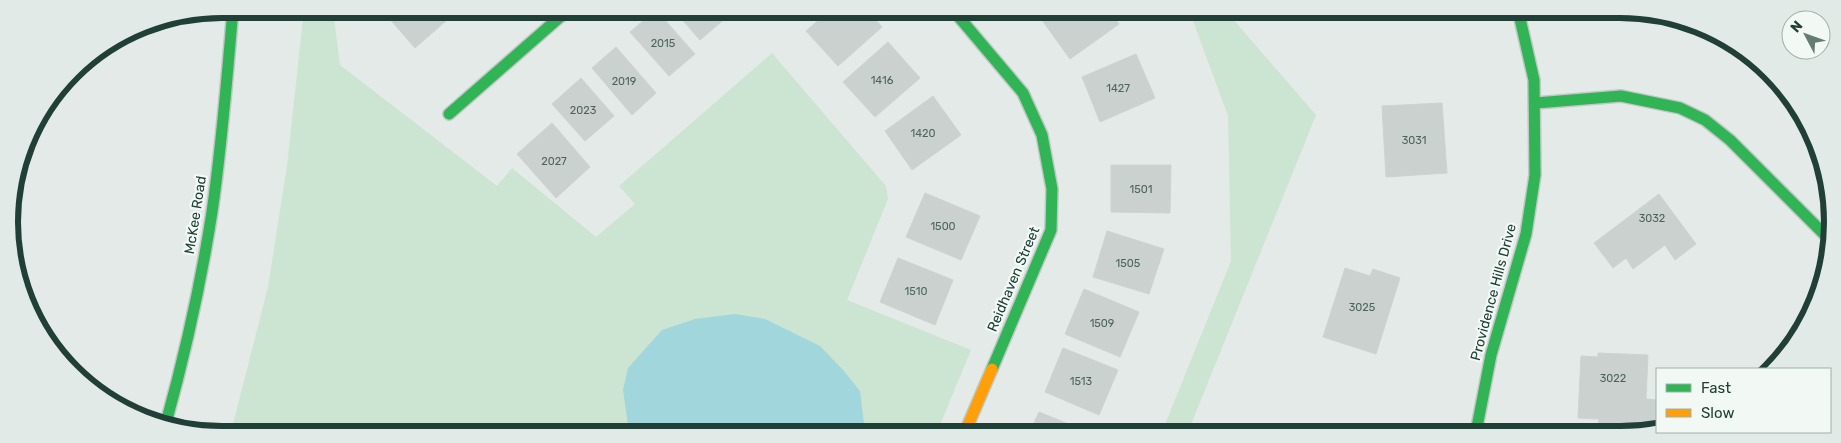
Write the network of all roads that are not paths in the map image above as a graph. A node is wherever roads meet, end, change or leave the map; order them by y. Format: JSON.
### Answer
{"nodes":[{"id":1,"x":232,"y":18,"type":"edge"},
{"id":2,"x":559,"y":18,"type":"edge"},
{"id":3,"x":960,"y":18,"type":"edge"},
{"id":4,"x":1520,"y":18,"type":"edge"},
{"id":5,"x":1536,"y":103,"type":"junction"},
{"id":6,"x":449,"y":114,"type":"dead end"},
{"id":7,"x":1823,"y":233,"type":"edge"},
{"id":8,"x":167,"y":418,"type":"edge"},
{"id":9,"x":968,"y":426,"type":"edge"},
{"id":10,"x":1477,"y":426,"type":"edge"}],
"edges":[{"from":1,"to":8,"type":"street","name":"McKee Road"},
{"from":2,"to":6,"type":"street"},
{"from":3,"to":9,"type":"street","name":"Reidhaven Street"},
{"from":4,"to":5,"type":"street","name":"Providence Hills Drive"},
{"from":5,"to":7,"type":"street"},
{"from":5,"to":10,"type":"street","name":"Providence Hills Drive"}]}
